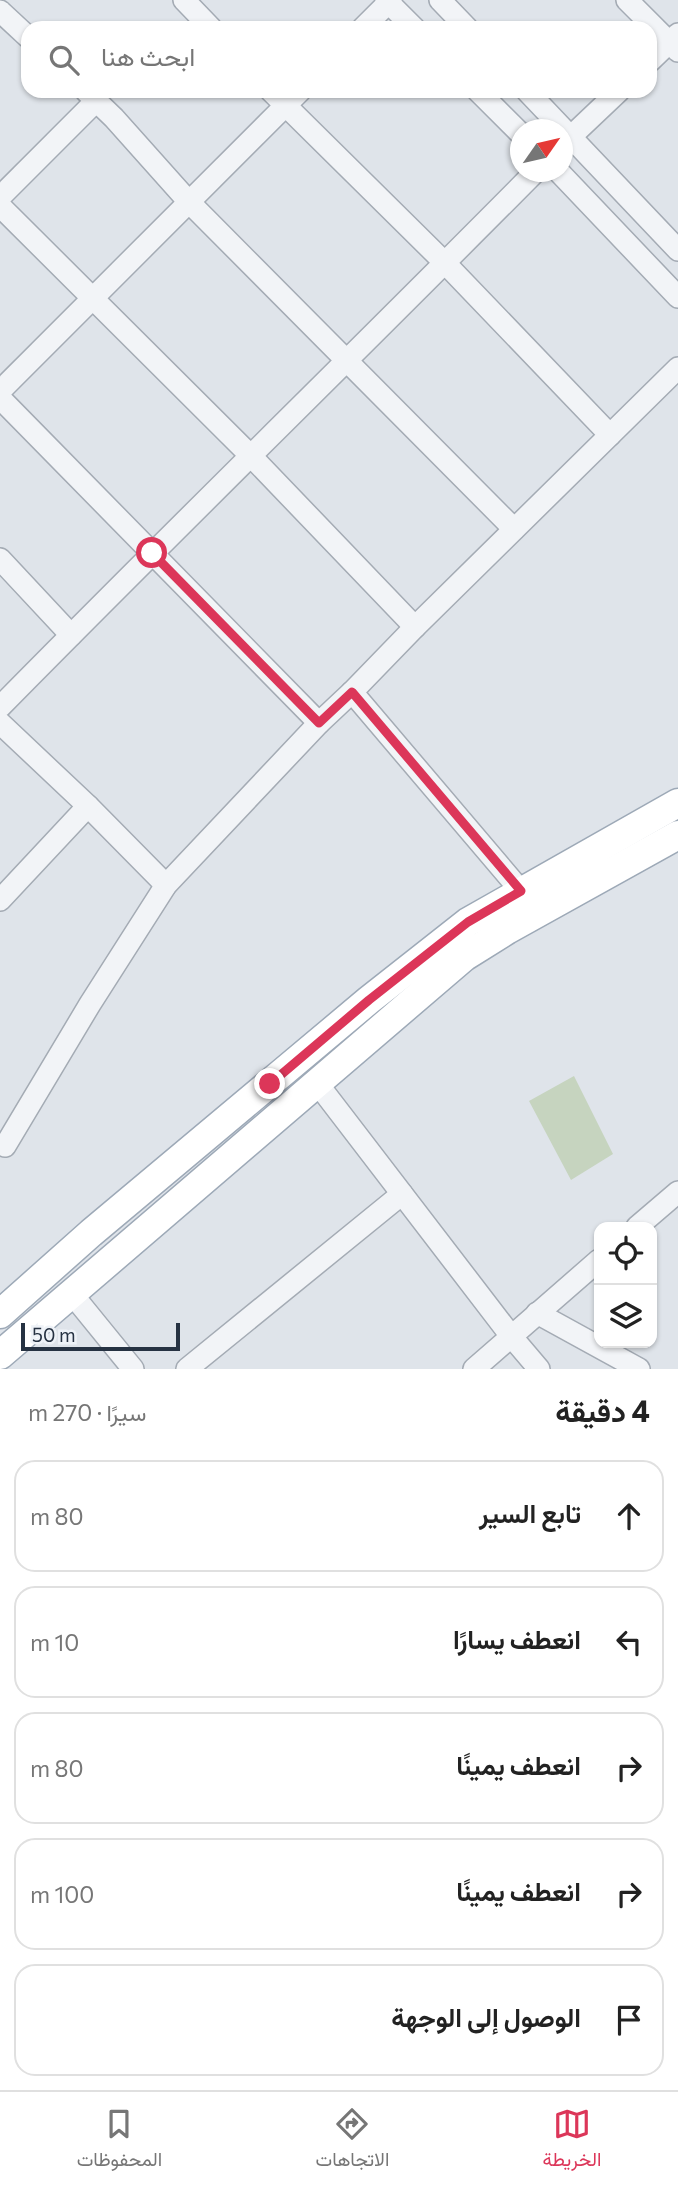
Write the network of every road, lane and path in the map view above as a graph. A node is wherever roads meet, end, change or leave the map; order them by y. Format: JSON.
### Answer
{"nodes":[{"id":1,"x":184,"y":0,"type":"edge"},
{"id":2,"x":440,"y":0,"type":"edge"},
{"id":3,"x":627,"y":0,"type":"edge"},
{"id":4,"x":389,"y":1,"type":"edge"},
{"id":5,"x":4,"y":9,"type":"edge"},
{"id":6,"x":204,"y":21,"type":"edge"},
{"id":7,"x":370,"y":21,"type":"edge"},
{"id":8,"x":408,"y":21,"type":"edge"},
{"id":9,"x":460,"y":21,"type":"edge"},
{"id":10,"x":651,"y":21,"type":"edge"},
{"id":11,"x":657,"y":26,"type":"edge"},
{"id":12,"x":21,"y":29,"type":"edge"},
{"id":13,"x":675,"y":42,"type":"edge"},
{"id":14,"x":657,"y":56,"type":"edge"},
{"id":15,"x":89,"y":98,"type":"edge"},
{"id":16,"x":93,"y":98,"type":"edge"},
{"id":17,"x":284,"y":98,"type":"edge"},
{"id":18,"x":288,"y":98,"type":"edge"},
{"id":19,"x":485,"y":98,"type":"edge"},
{"id":20,"x":533,"y":98,"type":"edge"},
{"id":21,"x":612,"y":98,"type":"edge"},
{"id":22,"x":549,"y":119,"type":"edge"},
{"id":23,"x":510,"y":123,"type":"edge"},
{"id":24,"x":573,"y":135,"type":"edge"},
{"id":25,"x":573,"y":147,"type":"edge"},
{"id":26,"x":525,"y":182,"type":"edge"},
{"id":27,"x":569,"y":182,"type":"edge"},
{"id":28,"x":0,"y":197,"type":"edge"},
{"id":29,"x":189,"y":202,"type":"junction"},
{"id":30,"x":0,"y":206,"type":"edge"},
{"id":31,"x":678,"y":250,"type":"edge"},
{"id":32,"x":445,"y":263,"type":"junction"},
{"id":33,"x":678,"y":297,"type":"edge"},
{"id":34,"x":92,"y":299,"type":"junction"},
{"id":35,"x":348,"y":361,"type":"junction"},
{"id":36,"x":678,"y":368,"type":"edge"},
{"id":37,"x":0,"y":391,"type":"edge"},
{"id":38,"x":0,"y":398,"type":"edge"},
{"id":39,"x":610,"y":435,"type":"junction"},
{"id":40,"x":251,"y":457,"type":"junction"},
{"id":41,"x":514,"y":529,"type":"junction"},
{"id":42,"x":152,"y":553,"type":"junction"},
{"id":43,"x":0,"y":559,"type":"edge"},
{"id":44,"x":415,"y":627,"type":"junction"},
{"id":45,"x":71,"y":635,"type":"junction"},
{"id":46,"x":352,"y":692,"type":"junction"},
{"id":47,"x":0,"y":707,"type":"edge"},
{"id":48,"x":0,"y":723,"type":"edge"},
{"id":49,"x":319,"y":723,"type":"junction"},
{"id":50,"x":678,"y":803,"type":"edge"},
{"id":51,"x":88,"y":806,"type":"junction"},
{"id":52,"x":678,"y":835,"type":"edge"},
{"id":53,"x":8,"y":877,"type":"edge"},
{"id":54,"x":166,"y":884,"type":"junction"},
{"id":55,"x":521,"y":891,"type":"junction"},
{"id":56,"x":0,"y":900,"type":"edge"},
{"id":57,"x":317,"y":1083,"type":"junction"},
{"id":58,"x":5,"y":1146,"type":"dead end"},
{"id":59,"x":678,"y":1192,"type":"edge"},
{"id":60,"x":402,"y":1194,"type":"junction"},
{"id":61,"x":643,"y":1222,"type":"edge"},
{"id":62,"x":594,"y":1264,"type":"edge"},
{"id":63,"x":72,"y":1294,"type":"junction"},
{"id":64,"x":537,"y":1313,"type":"junction"},
{"id":65,"x":0,"y":1314,"type":"edge"},
{"id":66,"x":511,"y":1336,"type":"junction"},
{"id":67,"x":0,"y":1355,"type":"edge"},
{"id":68,"x":133,"y":1369,"type":"edge"},
{"id":69,"x":187,"y":1369,"type":"edge"},
{"id":70,"x":474,"y":1369,"type":"edge"},
{"id":71,"x":539,"y":1369,"type":"edge"},
{"id":72,"x":639,"y":1369,"type":"edge"}],
"edges":[{"from":1,"to":6,"type":"street"},
{"from":2,"to":9,"type":"street"},
{"from":3,"to":10,"type":"street"},
{"from":4,"to":7,"type":"street"},
{"from":4,"to":8,"type":"street"},
{"from":5,"to":12,"type":"street"},
{"from":11,"to":13,"type":"street"},
{"from":13,"to":14,"type":"street"},
{"from":15,"to":28,"type":"street"},
{"from":16,"to":29,"type":"street"},
{"from":17,"to":29,"type":"street"},
{"from":18,"to":32,"type":"street"},
{"from":19,"to":23,"type":"street"},
{"from":20,"to":22,"type":"street"},
{"from":21,"to":24,"type":"street"},
{"from":25,"to":31,"type":"street"},
{"from":26,"to":32,"type":"street"},
{"from":27,"to":33,"type":"street"},
{"from":29,"to":34,"type":"street"},
{"from":29,"to":35,"type":"street"},
{"from":30,"to":34,"type":"street"},
{"from":32,"to":35,"type":"street"},
{"from":32,"to":39,"type":"street"},
{"from":34,"to":37,"type":"street"},
{"from":34,"to":40,"type":"street"},
{"from":35,"to":40,"type":"street"},
{"from":35,"to":41,"type":"street"},
{"from":36,"to":39,"type":"street"},
{"from":38,"to":42,"type":"street"},
{"from":39,"to":41,"type":"street"},
{"from":40,"to":42,"type":"street"},
{"from":40,"to":44,"type":"street"},
{"from":41,"to":44,"type":"street"},
{"from":42,"to":45,"type":"street"},
{"from":42,"to":49,"type":"street"},
{"from":43,"to":45,"type":"street"},
{"from":44,"to":46,"type":"street"},
{"from":45,"to":47,"type":"street"},
{"from":46,"to":49,"type":"street"},
{"from":46,"to":55,"type":"street"},
{"from":48,"to":51,"type":"street"},
{"from":49,"to":54,"type":"street"},
{"from":50,"to":55,"type":"main road"},
{"from":51,"to":53,"type":"street"},
{"from":51,"to":54,"type":"street"},
{"from":52,"to":57,"type":"main road"},
{"from":53,"to":56,"type":"street"},
{"from":54,"to":58,"type":"street"},
{"from":55,"to":65,"type":"main road"},
{"from":57,"to":60,"type":"street"},
{"from":57,"to":63,"type":"main road"},
{"from":59,"to":61,"type":"street"},
{"from":60,"to":66,"type":"street"},
{"from":60,"to":69,"type":"street"},
{"from":62,"to":64,"type":"street"},
{"from":63,"to":67,"type":"main road"},
{"from":63,"to":68,"type":"street"},
{"from":64,"to":66,"type":"street"},
{"from":64,"to":72,"type":"street"},
{"from":66,"to":70,"type":"street"},
{"from":66,"to":71,"type":"street"}]}
